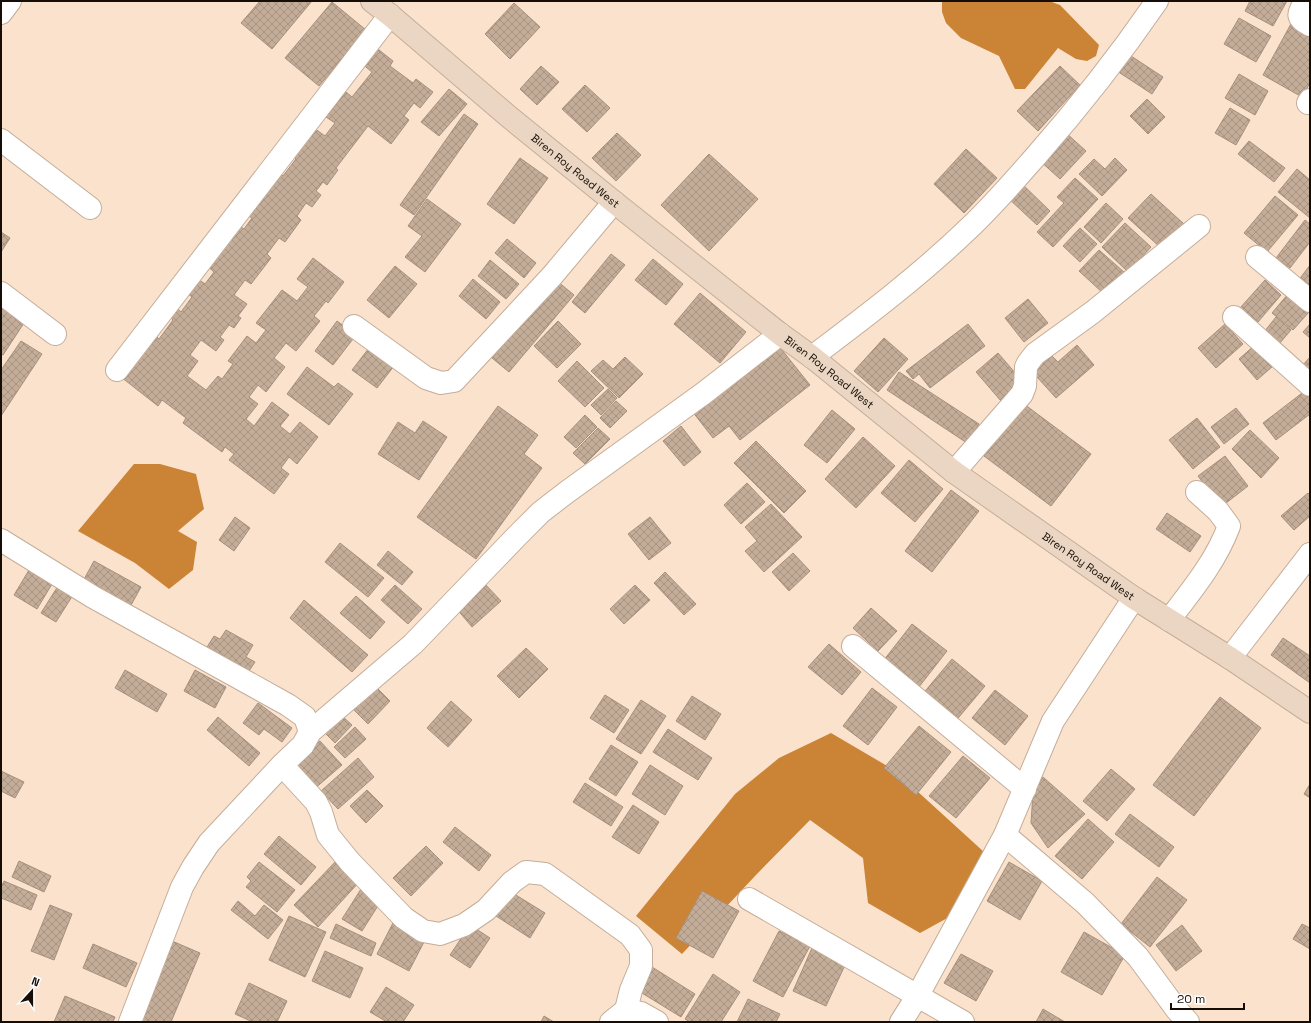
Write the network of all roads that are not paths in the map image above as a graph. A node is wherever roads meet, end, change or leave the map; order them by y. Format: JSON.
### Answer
{"nodes":[{"id":1,"x":10,"y":1,"type":"edge"},
{"id":2,"x":372,"y":1,"type":"edge"},
{"id":3,"x":1157,"y":1,"type":"edge"},
{"id":4,"x":1306,"y":1,"type":"edge"},
{"id":5,"x":1,"y":13,"type":"edge"},
{"id":6,"x":390,"y":15,"type":"junction"},
{"id":7,"x":1310,"y":25,"type":"edge"},
{"id":8,"x":1,"y":140,"type":"edge"},
{"id":9,"x":614,"y":202,"type":"junction"},
{"id":10,"x":90,"y":208,"type":"dead end"},
{"id":11,"x":1199,"y":226,"type":"dead end"},
{"id":12,"x":1257,"y":257,"type":"dead end"},
{"id":13,"x":1,"y":293,"type":"edge"},
{"id":14,"x":1310,"y":301,"type":"edge"},
{"id":15,"x":1234,"y":316,"type":"dead end"},
{"id":16,"x":354,"y":326,"type":"dead end"},
{"id":17,"x":55,"y":334,"type":"dead end"},
{"id":18,"x":780,"y":334,"type":"junction"},
{"id":19,"x":812,"y":357,"type":"junction"},
{"id":20,"x":117,"y":370,"type":"dead end"},
{"id":21,"x":1310,"y":385,"type":"edge"},
{"id":22,"x":954,"y":472,"type":"junction"},
{"id":23,"x":1198,"y":492,"type":"dead end"},
{"id":24,"x":1,"y":540,"type":"edge"},
{"id":25,"x":1310,"y":554,"type":"edge"},
{"id":26,"x":1134,"y":598,"type":"junction"},
{"id":27,"x":1169,"y":620,"type":"junction"},
{"id":28,"x":853,"y":646,"type":"dead end"},
{"id":29,"x":1230,"y":658,"type":"junction"},
{"id":30,"x":1310,"y":712,"type":"edge"},
{"id":31,"x":310,"y":732,"type":"junction"},
{"id":32,"x":282,"y":765,"type":"junction"},
{"id":33,"x":1025,"y":789,"type":"junction"},
{"id":34,"x":1005,"y":835,"type":"junction"},
{"id":35,"x":749,"y":899,"type":"dead end"},
{"id":36,"x":918,"y":995,"type":"junction"},
{"id":37,"x":618,"y":1016,"type":"edge"},
{"id":38,"x":130,"y":1022,"type":"edge"},
{"id":39,"x":657,"y":1022,"type":"edge"},
{"id":40,"x":901,"y":1022,"type":"edge"},
{"id":41,"x":963,"y":1022,"type":"edge"},
{"id":42,"x":1188,"y":1022,"type":"edge"}],
"edges":[{"from":1,"to":5,"type":"street"},
{"from":2,"to":6,"type":"main road","name":"Biren Roy Road West"},
{"from":3,"to":19,"type":"street"},
{"from":4,"to":7,"type":"street"},
{"from":6,"to":9,"type":"main road","name":"Biren Roy Road West"},
{"from":6,"to":20,"type":"street"},
{"from":8,"to":10,"type":"street"},
{"from":9,"to":16,"type":"street"},
{"from":9,"to":18,"type":"main road","name":"Biren Roy Road West"},
{"from":11,"to":22,"type":"street"},
{"from":12,"to":14,"type":"street"},
{"from":13,"to":17,"type":"street"},
{"from":15,"to":21,"type":"street"},
{"from":18,"to":19,"type":"main road","name":"Biren Roy Road West"},
{"from":18,"to":31,"type":"street"},
{"from":19,"to":22,"type":"main road","name":"Biren Roy Road West"},
{"from":22,"to":26,"type":"main road","name":"Biren Roy Road West"},
{"from":23,"to":27,"type":"street"},
{"from":24,"to":31,"type":"street"},
{"from":25,"to":29,"type":"street"},
{"from":26,"to":27,"type":"main road","name":"Biren Roy Road West"},
{"from":26,"to":33,"type":"street"},
{"from":27,"to":29,"type":"main road","name":"Biren Roy Road West"},
{"from":28,"to":33,"type":"street"},
{"from":29,"to":30,"type":"main road","name":"Biren Roy Road West"},
{"from":31,"to":32,"type":"street"},
{"from":32,"to":37,"type":"street"},
{"from":32,"to":38,"type":"street"},
{"from":33,"to":34,"type":"street"},
{"from":34,"to":36,"type":"street"},
{"from":34,"to":42,"type":"street"},
{"from":35,"to":36,"type":"street"},
{"from":36,"to":40,"type":"street"},
{"from":36,"to":41,"type":"street"},
{"from":37,"to":39,"type":"street"}]}
